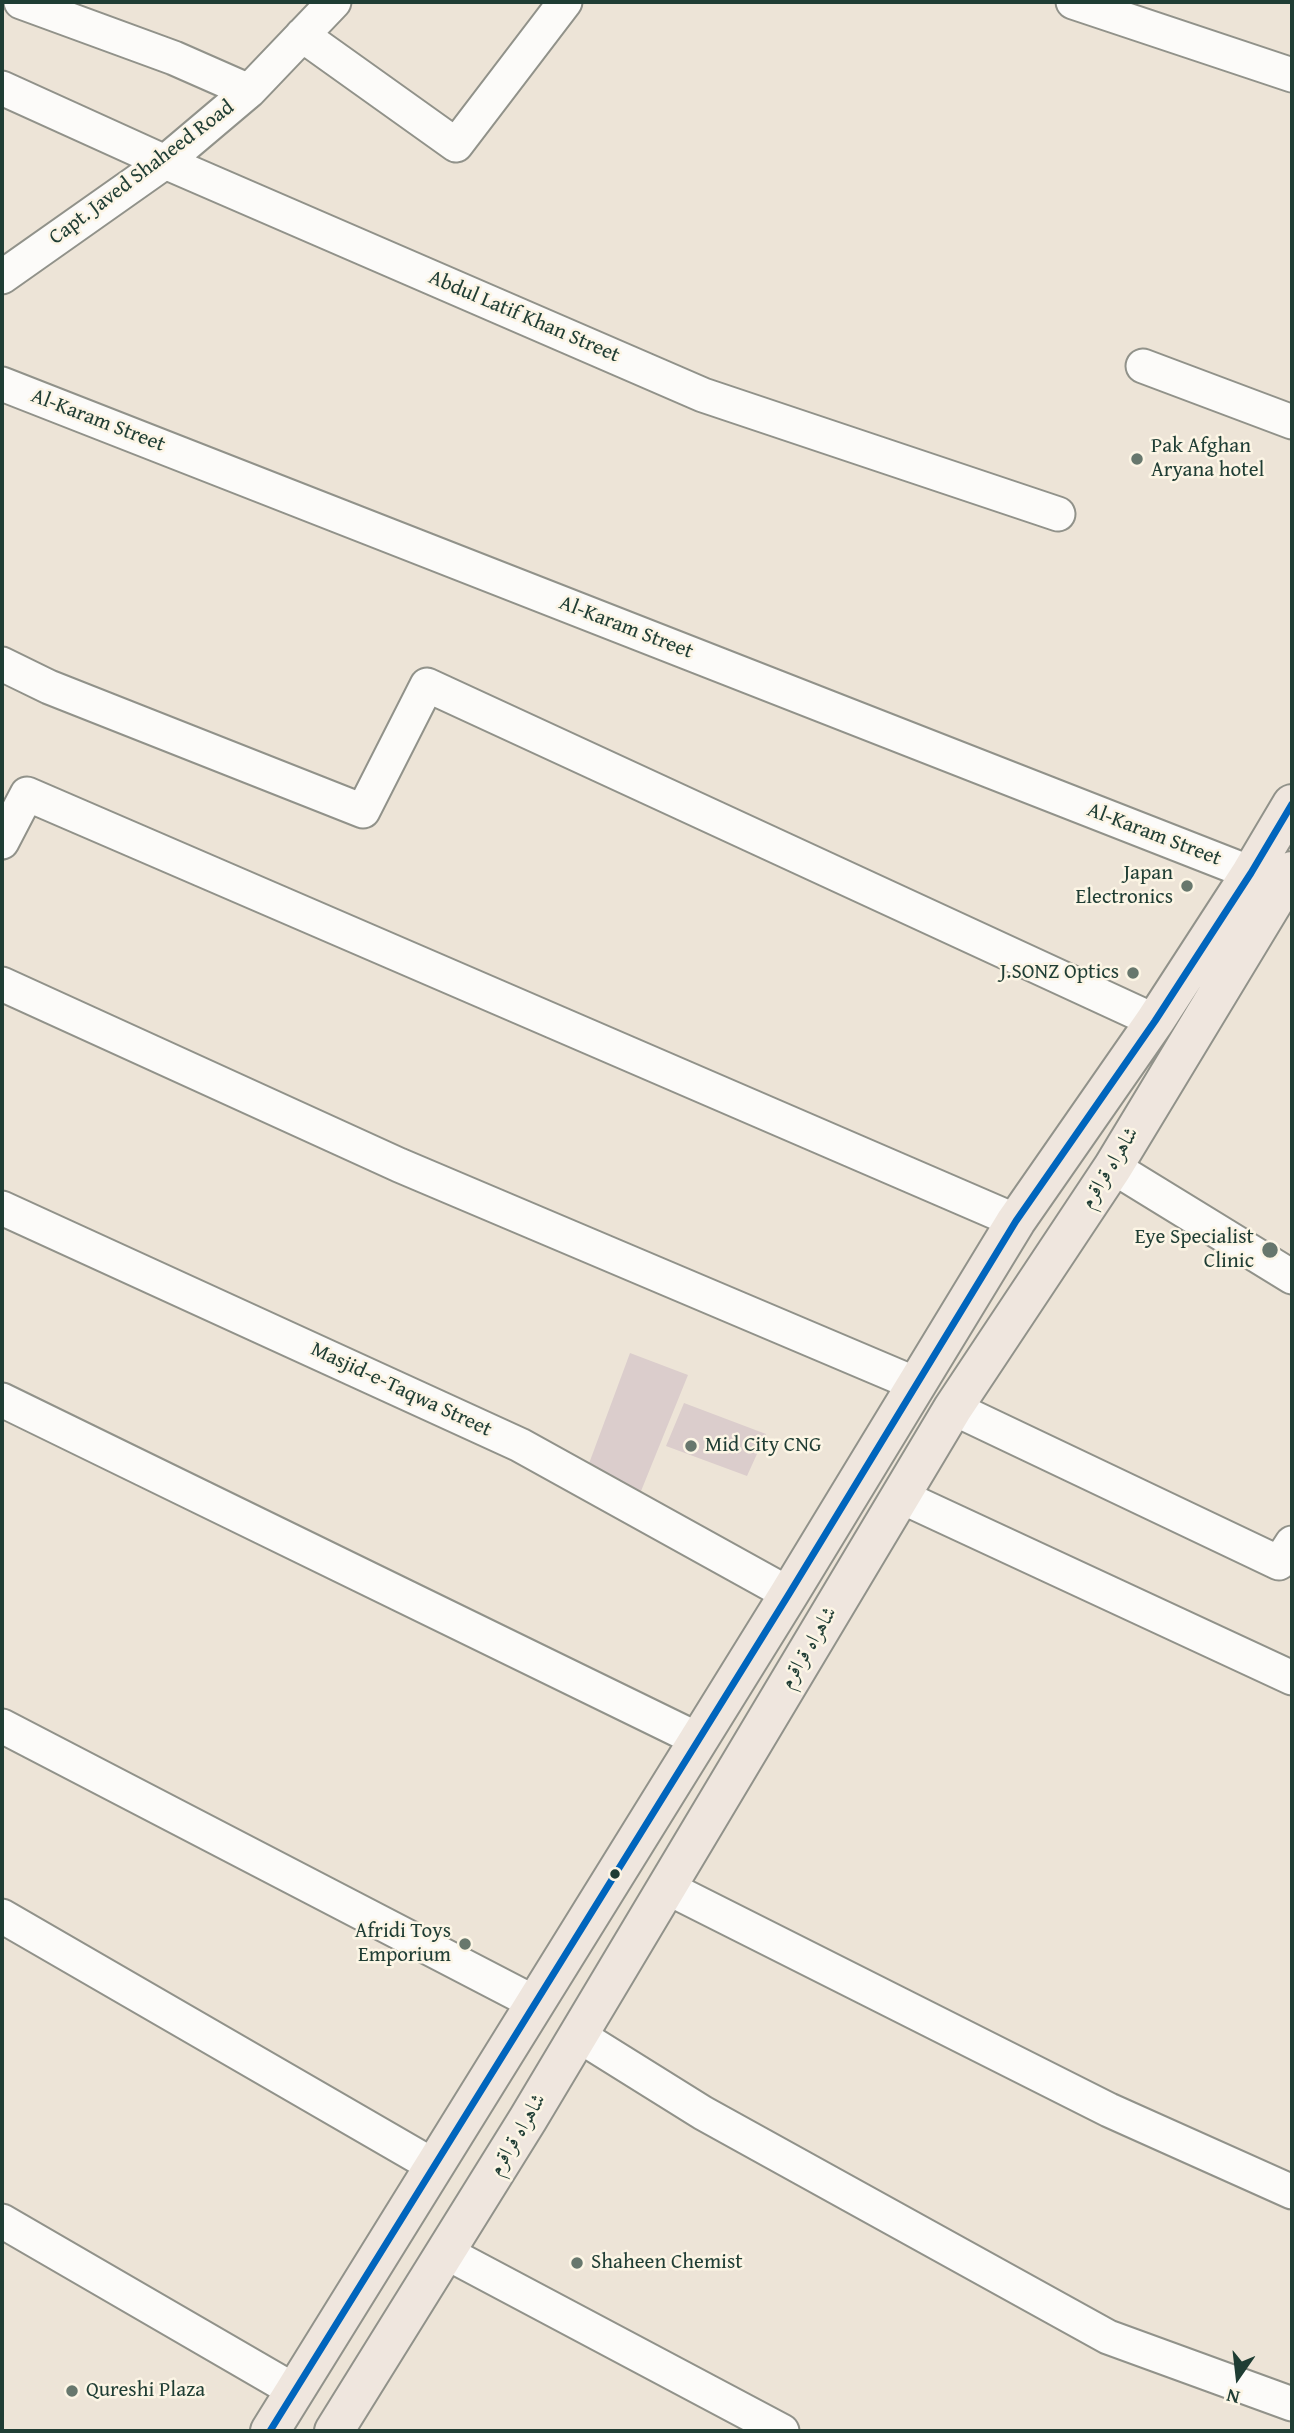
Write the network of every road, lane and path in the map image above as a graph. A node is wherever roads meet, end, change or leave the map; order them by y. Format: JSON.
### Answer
{"nodes":[{"id":1,"x":21,"y":2,"type":"edge"},
{"id":2,"x":334,"y":2,"type":"edge"},
{"id":3,"x":565,"y":2,"type":"edge"},
{"id":4,"x":1073,"y":2,"type":"edge"},
{"id":5,"x":302,"y":35,"type":"junction"},
{"id":6,"x":1292,"y":75,"type":"edge"},
{"id":7,"x":2,"y":88,"type":"edge"},
{"id":8,"x":249,"y":92,"type":"junction"},
{"id":9,"x":164,"y":162,"type":"junction"},
{"id":10,"x":2,"y":277,"type":"edge"},
{"id":11,"x":1143,"y":366,"type":"dead end"},
{"id":12,"x":2,"y":384,"type":"edge"},
{"id":13,"x":1292,"y":422,"type":"edge"},
{"id":14,"x":1058,"y":514,"type":"dead end"},
{"id":15,"x":2,"y":664,"type":"edge"},
{"id":16,"x":1292,"y":804,"type":"edge"},
{"id":17,"x":2,"y":842,"type":"edge"},
{"id":18,"x":1292,"y":871,"type":"edge"},
{"id":19,"x":1251,"y":873,"type":"junction"},
{"id":20,"x":2,"y":984,"type":"edge"},
{"id":21,"x":1155,"y":1021,"type":"junction"},
{"id":22,"x":1113,"y":1167,"type":"junction"},
{"id":23,"x":2,"y":1208,"type":"edge"},
{"id":24,"x":1016,"y":1221,"type":"junction"},
{"id":25,"x":1292,"y":1277,"type":"edge"},
{"id":26,"x":916,"y":1384,"type":"junction"},
{"id":27,"x":2,"y":1400,"type":"edge"},
{"id":28,"x":953,"y":1408,"type":"junction"},
{"id":29,"x":900,"y":1496,"type":"junction"},
{"id":30,"x":1292,"y":1543,"type":"edge"},
{"id":31,"x":789,"y":1594,"type":"junction"},
{"id":32,"x":1292,"y":1678,"type":"edge"},
{"id":33,"x":2,"y":1726,"type":"edge"},
{"id":34,"x":699,"y":1740,"type":"junction"},
{"id":35,"x":666,"y":1887,"type":"junction"},
{"id":36,"x":2,"y":1916,"type":"edge"},
{"id":37,"x":535,"y":2003,"type":"junction"},
{"id":38,"x":578,"y":2035,"type":"junction"},
{"id":39,"x":434,"y":2166,"type":"junction"},
{"id":40,"x":1292,"y":2192,"type":"edge"},
{"id":41,"x":2,"y":2221,"type":"edge"},
{"id":42,"x":445,"y":2252,"type":"junction"},
{"id":43,"x":295,"y":2391,"type":"junction"},
{"id":44,"x":1292,"y":2404,"type":"edge"},
{"id":45,"x":270,"y":2431,"type":"edge"},
{"id":46,"x":334,"y":2431,"type":"edge"},
{"id":47,"x":782,"y":2431,"type":"edge"}],
"edges":[{"from":1,"to":8,"type":"street"},
{"from":2,"to":5,"type":"street","name":"Capt. Javed Shaheed Road"},
{"from":3,"to":5,"type":"street"},
{"from":4,"to":6,"type":"street"},
{"from":5,"to":8,"type":"street","name":"Capt. Javed Shaheed Road"},
{"from":7,"to":9,"type":"street","name":"Abdul Latif Khan Street"},
{"from":8,"to":9,"type":"street","name":"Capt. Javed Shaheed Road"},
{"from":9,"to":10,"type":"street","name":"Capt. Javed Shaheed Road"},
{"from":9,"to":14,"type":"street","name":"Abdul Latif Khan Street"},
{"from":11,"to":13,"type":"street"},
{"from":12,"to":19,"type":"street","name":"Al-Karam Street"},
{"from":15,"to":21,"type":"street"},
{"from":16,"to":19,"type":"highway"},
{"from":17,"to":24,"type":"street"},
{"from":18,"to":22,"type":"highway","name":"شاہراہ قراقرم"},
{"from":19,"to":21,"type":"highway"},
{"from":20,"to":26,"type":"street"},
{"from":21,"to":24,"type":"highway"},
{"from":22,"to":25,"type":"street"},
{"from":22,"to":28,"type":"highway","name":"شاہراہ قراقرم"},
{"from":23,"to":31,"type":"street","name":"Masjid-e-Taqwa Street"},
{"from":24,"to":26,"type":"highway"},
{"from":26,"to":31,"type":"highway"},
{"from":27,"to":34,"type":"street"},
{"from":28,"to":29,"type":"highway","name":"شاہراہ قراقرم"},
{"from":28,"to":30,"type":"street"},
{"from":29,"to":32,"type":"street"},
{"from":29,"to":35,"type":"highway","name":"شاہراہ قراقرم"},
{"from":31,"to":34,"type":"highway"},
{"from":33,"to":37,"type":"street"},
{"from":34,"to":37,"type":"highway"},
{"from":35,"to":38,"type":"highway","name":"شاہراہ قراقرم"},
{"from":35,"to":40,"type":"street"},
{"from":36,"to":39,"type":"street"},
{"from":37,"to":39,"type":"highway"},
{"from":38,"to":42,"type":"highway","name":"شاہراہ قراقرم"},
{"from":38,"to":44,"type":"street"},
{"from":39,"to":43,"type":"highway"},
{"from":41,"to":43,"type":"street"},
{"from":42,"to":46,"type":"highway","name":"شاہراہ قراقرم"},
{"from":42,"to":47,"type":"street"},
{"from":43,"to":45,"type":"highway"}]}
